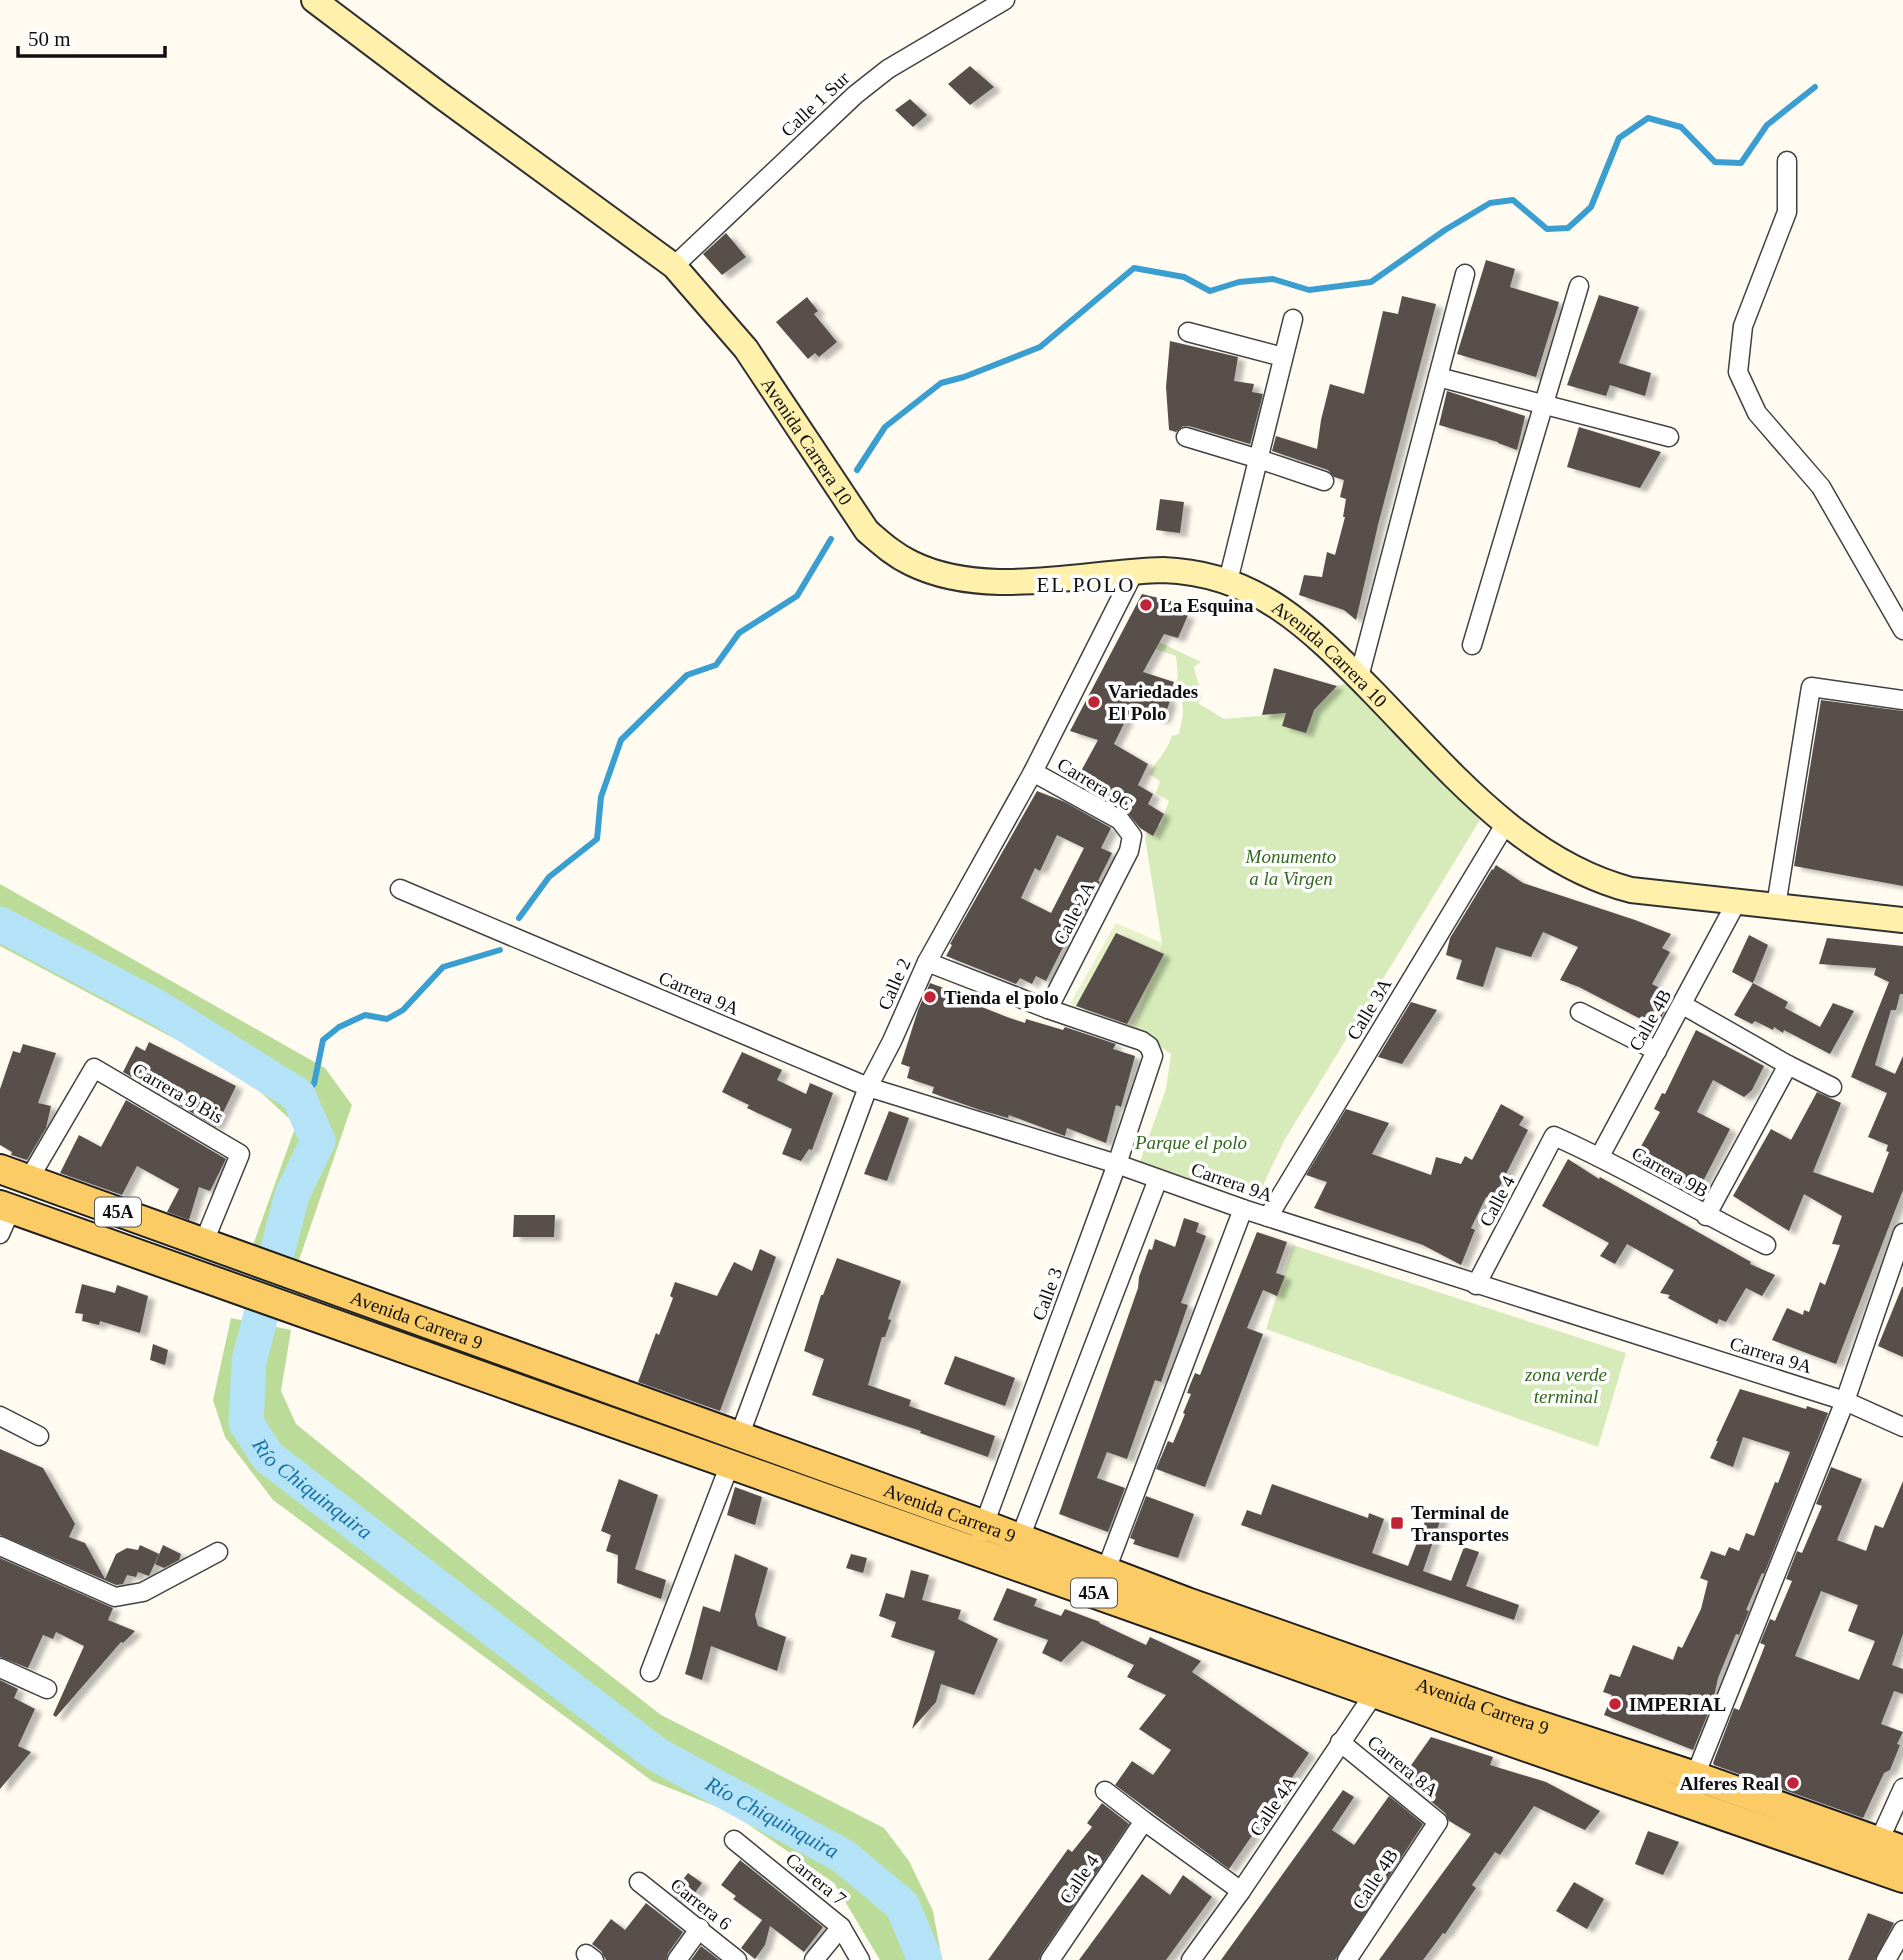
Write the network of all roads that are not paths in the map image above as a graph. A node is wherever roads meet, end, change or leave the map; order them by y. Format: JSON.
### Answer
{"nodes":[{"id":1,"x":314,"y":0,"type":"edge"},
{"id":2,"x":1005,"y":0,"type":"edge"},
{"id":3,"x":1787,"y":160,"type":"dead end"},
{"id":4,"x":674,"y":266,"type":"junction"},
{"id":5,"x":1465,"y":274,"type":"dead end"},
{"id":6,"x":1579,"y":286,"type":"dead end"},
{"id":7,"x":1293,"y":319,"type":"dead end"},
{"id":8,"x":1188,"y":332,"type":"dead end"},
{"id":9,"x":1283,"y":357,"type":"junction"},
{"id":10,"x":1438,"y":377,"type":"junction"},
{"id":11,"x":1544,"y":404,"type":"junction"},
{"id":12,"x":1186,"y":437,"type":"dead end"},
{"id":13,"x":1669,"y":437,"type":"dead end"},
{"id":14,"x":1259,"y":459,"type":"junction"},
{"id":15,"x":1324,"y":481,"type":"dead end"},
{"id":16,"x":1135,"y":570,"type":"junction"},
{"id":17,"x":1228,"y":580,"type":"junction"},
{"id":18,"x":1903,"y":629,"type":"edge"},
{"id":19,"x":1472,"y":645,"type":"dead end"},
{"id":20,"x":1359,"y":677,"type":"junction"},
{"id":21,"x":1903,"y":700,"type":"edge"},
{"id":22,"x":1032,"y":772,"type":"junction"},
{"id":23,"x":1506,"y":823,"type":"junction"},
{"id":24,"x":1132,"y":836,"type":"joint"},
{"id":25,"x":400,"y":889,"type":"dead end"},
{"id":26,"x":1736,"y":903,"type":"junction"},
{"id":27,"x":1776,"y":906,"type":"junction"},
{"id":28,"x":1902,"y":915,"type":"edge"},
{"id":29,"x":927,"y":962,"type":"junction"},
{"id":30,"x":1683,"y":1005,"type":"junction"},
{"id":31,"x":1048,"y":1009,"type":"junction"},
{"id":32,"x":1580,"y":1012,"type":"dead end"},
{"id":33,"x":1657,"y":1051,"type":"junction"},
{"id":34,"x":1788,"y":1065,"type":"junction"},
{"id":35,"x":868,"y":1087,"type":"junction"},
{"id":36,"x":1832,"y":1087,"type":"dead end"},
{"id":37,"x":1554,"y":1136,"type":"joint"},
{"id":38,"x":1600,"y":1156,"type":"junction"},
{"id":39,"x":1117,"y":1164,"type":"junction"},
{"id":40,"x":0,"y":1169,"type":"edge"},
{"id":41,"x":29,"y":1179,"type":"junction"},
{"id":42,"x":1158,"y":1179,"type":"junction"},
{"id":43,"x":1243,"y":1209,"type":"junction"},
{"id":44,"x":4,"y":1216,"type":"edge"},
{"id":45,"x":1706,"y":1216,"type":"junction"},
{"id":46,"x":1268,"y":1217,"type":"junction"},
{"id":47,"x":1903,"y":1233,"type":"edge"},
{"id":48,"x":203,"y":1244,"type":"junction"},
{"id":49,"x":1766,"y":1245,"type":"dead end"},
{"id":50,"x":1476,"y":1285,"type":"junction"},
{"id":51,"x":1845,"y":1401,"type":"junction"},
{"id":52,"x":0,"y":1416,"type":"edge"},
{"id":53,"x":1903,"y":1427,"type":"edge"},
{"id":54,"x":39,"y":1436,"type":"dead end"},
{"id":55,"x":739,"y":1437,"type":"junction"},
{"id":56,"x":730,"y":1464,"type":"junction"},
{"id":57,"x":985,"y":1525,"type":"junction"},
{"id":58,"x":1020,"y":1538,"type":"junction"},
{"id":59,"x":0,"y":1546,"type":"edge"},
{"id":60,"x":974,"y":1551,"type":"junction"},
{"id":61,"x":218,"y":1552,"type":"dead end"},
{"id":62,"x":1106,"y":1570,"type":"junction"},
{"id":63,"x":0,"y":1668,"type":"edge"},
{"id":64,"x":650,"y":1672,"type":"dead end"},
{"id":65,"x":1381,"y":1684,"type":"junction"},
{"id":66,"x":47,"y":1689,"type":"dead end"},
{"id":67,"x":1340,"y":1742,"type":"junction"},
{"id":68,"x":1695,"y":1776,"type":"junction"},
{"id":69,"x":1903,"y":1788,"type":"edge"},
{"id":70,"x":1105,"y":1791,"type":"dead end"},
{"id":71,"x":1144,"y":1821,"type":"junction"},
{"id":72,"x":1438,"y":1822,"type":"joint"},
{"id":73,"x":734,"y":1840,"type":"dead end"},
{"id":74,"x":1891,"y":1845,"type":"edge"},
{"id":75,"x":1903,"y":1878,"type":"edge"},
{"id":76,"x":639,"y":1882,"type":"dead end"},
{"id":77,"x":1241,"y":1891,"type":"junction"},
{"id":78,"x":841,"y":1927,"type":"junction"},
{"id":79,"x":700,"y":1928,"type":"junction"},
{"id":80,"x":1903,"y":1930,"type":"edge"},
{"id":81,"x":677,"y":1960,"type":"edge"},
{"id":82,"x":737,"y":1960,"type":"edge"},
{"id":83,"x":814,"y":1960,"type":"edge"},
{"id":84,"x":860,"y":1960,"type":"edge"},
{"id":85,"x":1050,"y":1960,"type":"edge"},
{"id":86,"x":1191,"y":1960,"type":"edge"},
{"id":87,"x":1347,"y":1960,"type":"edge"},
{"id":88,"x":1886,"y":1960,"type":"edge"}],
"edges":[{"from":1,"to":4,"type":"main road","name":"Avenida Carrera 10"},
{"from":2,"to":4,"type":"street","name":"Calle 1 Sur"},
{"from":3,"to":18,"type":"street"},
{"from":4,"to":16,"type":"main road","name":"Avenida Carrera 10"},
{"from":5,"to":10,"type":"street"},
{"from":6,"to":11,"type":"street"},
{"from":7,"to":9,"type":"street"},
{"from":8,"to":9,"type":"street"},
{"from":9,"to":14,"type":"street"},
{"from":10,"to":11,"type":"street"},
{"from":10,"to":20,"type":"street"},
{"from":11,"to":13,"type":"street"},
{"from":11,"to":19,"type":"street"},
{"from":12,"to":14,"type":"street"},
{"from":14,"to":15,"type":"street"},
{"from":14,"to":17,"type":"street"},
{"from":16,"to":17,"type":"main road","name":"Avenida Carrera 10"},
{"from":16,"to":22,"type":"street","name":"Calle 2"},
{"from":17,"to":20,"type":"main road","name":"Avenida Carrera 10"},
{"from":20,"to":23,"type":"main road","name":"Avenida Carrera 10"},
{"from":21,"to":27,"type":"street"},
{"from":22,"to":24,"type":"street","name":"Carrera 9C"},
{"from":22,"to":29,"type":"street","name":"Calle 2"},
{"from":23,"to":26,"type":"main road","name":"Avenida Carrera 10"},
{"from":23,"to":46,"type":"street","name":"Calle 3A"},
{"from":24,"to":31,"type":"street","name":"Calle 2A"},
{"from":25,"to":35,"type":"street","name":"Carrera 9A"},
{"from":26,"to":27,"type":"main road","name":"Avenida Carrera 10"},
{"from":26,"to":30,"type":"street","name":"Calle 4B"},
{"from":27,"to":28,"type":"main road","name":"Avenida Carrera 10"},
{"from":29,"to":31,"type":"street"},
{"from":29,"to":35,"type":"street","name":"Calle 2"},
{"from":30,"to":33,"type":"street","name":"Calle 4B"},
{"from":30,"to":34,"type":"street"},
{"from":31,"to":39,"type":"street","name":"Calle 3"},
{"from":32,"to":33,"type":"street"},
{"from":33,"to":38,"type":"street","name":"Calle 4B"},
{"from":34,"to":36,"type":"street"},
{"from":34,"to":45,"type":"street"},
{"from":35,"to":39,"type":"street","name":"Carrera 9A"},
{"from":35,"to":55,"type":"street","name":"Calle 2"},
{"from":37,"to":38,"type":"street","name":"Carrera 9B"},
{"from":37,"to":50,"type":"street","name":"Calle 4"},
{"from":38,"to":45,"type":"street","name":"Carrera 9B"},
{"from":39,"to":42,"type":"street","name":"Carrera 9A"},
{"from":39,"to":57,"type":"street","name":"Calle 3"},
{"from":40,"to":41,"type":"main road","name":"Avenida Carrera 9","number":"45A"},
{"from":41,"to":48,"type":"main road","name":"Avenida Carrera 9","number":"45A"},
{"from":41,"to":48,"type":"street","name":"Carrera 9 Bis"},
{"from":42,"to":43,"type":"street","name":"Carrera 9A"},
{"from":42,"to":58,"type":"street"},
{"from":43,"to":46,"type":"street","name":"Carrera 9A"},
{"from":43,"to":62,"type":"street"},
{"from":44,"to":56,"type":"main road","name":"Avenida Carrera 9","number":"45A"},
{"from":45,"to":49,"type":"street","name":"Carrera 9B"},
{"from":46,"to":50,"type":"street","name":"Carrera 9A"},
{"from":47,"to":51,"type":"street"},
{"from":48,"to":55,"type":"main road","name":"Avenida Carrera 9","number":"45A"},
{"from":50,"to":51,"type":"street","name":"Carrera 9A"},
{"from":51,"to":53,"type":"street","name":"Carrera 9A"},
{"from":51,"to":68,"type":"street"},
{"from":52,"to":54,"type":"street"},
{"from":55,"to":57,"type":"main road","name":"Avenida Carrera 9","number":"45A"},
{"from":56,"to":60,"type":"main road","name":"Avenida Carrera 9","number":"45A"},
{"from":56,"to":64,"type":"street"},
{"from":57,"to":58,"type":"main road","name":"Avenida Carrera 9","number":"45A"},
{"from":57,"to":60,"type":"street","name":"Calle 3"},
{"from":58,"to":62,"type":"main road","name":"Avenida Carrera 9","number":"45A"},
{"from":59,"to":61,"type":"street"},
{"from":60,"to":65,"type":"main road","name":"Avenida Carrera 9","number":"45A"},
{"from":62,"to":65,"type":"main road","name":"Avenida Carrera 9","number":"45A"},
{"from":63,"to":66,"type":"street"},
{"from":65,"to":67,"type":"street","name":"Calle 4A"},
{"from":65,"to":68,"type":"main road","name":"Avenida Carrera 9","number":"45A"},
{"from":65,"to":75,"type":"main road","name":"Avenida Carrera 9","number":"45A"},
{"from":67,"to":72,"type":"street","name":"Carrera 8A"},
{"from":67,"to":77,"type":"street","name":"Calle 4A"},
{"from":68,"to":74,"type":"main road","name":"Avenida Carrera 9","number":"45A"},
{"from":69,"to":74,"type":"street"},
{"from":70,"to":71,"type":"street"},
{"from":71,"to":77,"type":"street"},
{"from":71,"to":85,"type":"street","name":"Calle 4"},
{"from":72,"to":87,"type":"street","name":"Calle 4B"},
{"from":73,"to":78,"type":"street","name":"Carrera 7"},
{"from":76,"to":79,"type":"street","name":"Carrera 6"},
{"from":77,"to":86,"type":"street","name":"Calle 4A"},
{"from":78,"to":83,"type":"street"},
{"from":78,"to":84,"type":"street","name":"Carrera 7"},
{"from":79,"to":81,"type":"street"},
{"from":79,"to":82,"type":"street","name":"Carrera 6"},
{"from":80,"to":88,"type":"street"}]}
